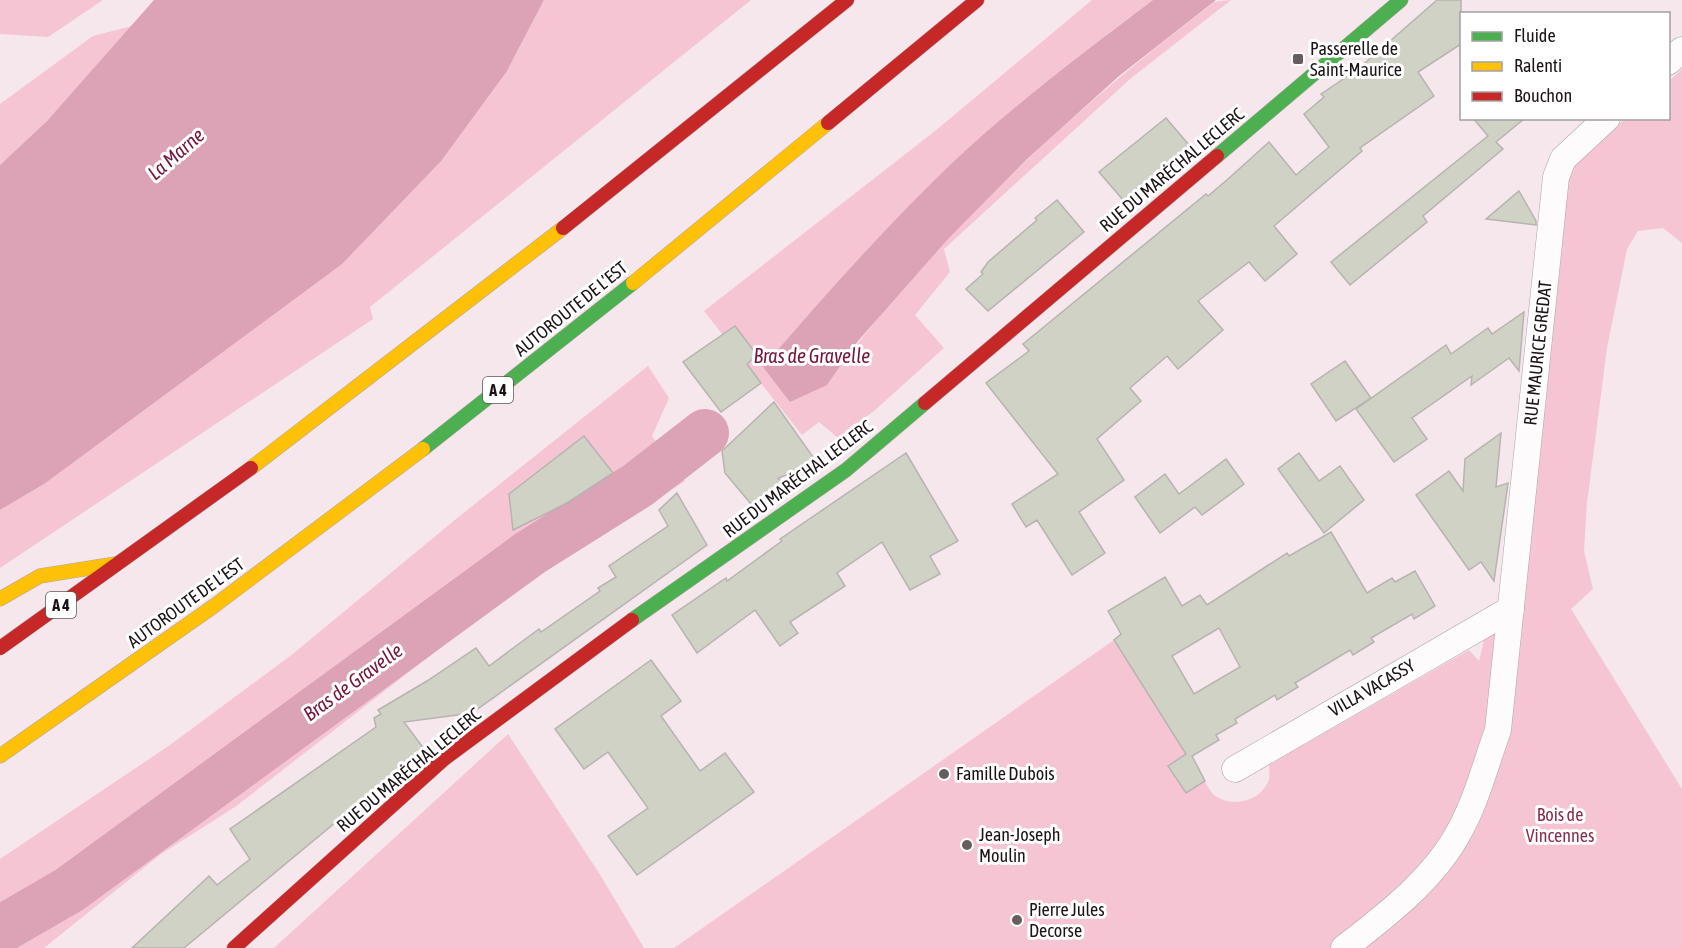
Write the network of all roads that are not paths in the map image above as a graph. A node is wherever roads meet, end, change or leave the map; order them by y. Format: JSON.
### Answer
{"nodes":[{"id":1,"x":847,"y":0,"type":"edge"},
{"id":2,"x":977,"y":0,"type":"edge"},
{"id":3,"x":1401,"y":0,"type":"edge"},
{"id":4,"x":1682,"y":50,"type":"edge"},
{"id":5,"x":1670,"y":60,"type":"edge"},
{"id":6,"x":1605,"y":120,"type":"edge"},
{"id":7,"x":122,"y":563,"type":"junction"},
{"id":8,"x":0,"y":599,"type":"edge"},
{"id":9,"x":1511,"y":609,"type":"junction"},
{"id":10,"x":0,"y":648,"type":"edge"},
{"id":11,"x":0,"y":756,"type":"edge"},
{"id":12,"x":1235,"y":769,"type":"dead end"},
{"id":13,"x":234,"y":948,"type":"edge"},
{"id":14,"x":1344,"y":948,"type":"edge"}],
"edges":[{"from":1,"to":7,"type":"main road","number":"A 4"},
{"from":2,"to":11,"type":"main road","name":"AUTOROUTE DE L’EST","number":"A 4"},
{"from":3,"to":13,"type":"main road","name":"RUE DU MARÉCHAL LECLERC"},
{"from":4,"to":5,"type":"street"},
{"from":6,"to":9,"type":"street","name":"RUE MAURICE GREDAT"},
{"from":7,"to":8,"type":"main road"},
{"from":7,"to":10,"type":"main road","number":"A 4"},
{"from":9,"to":12,"type":"street","name":"VILLA VACASSY"},
{"from":9,"to":14,"type":"street","name":"RUE MAURICE GREDAT"}]}
